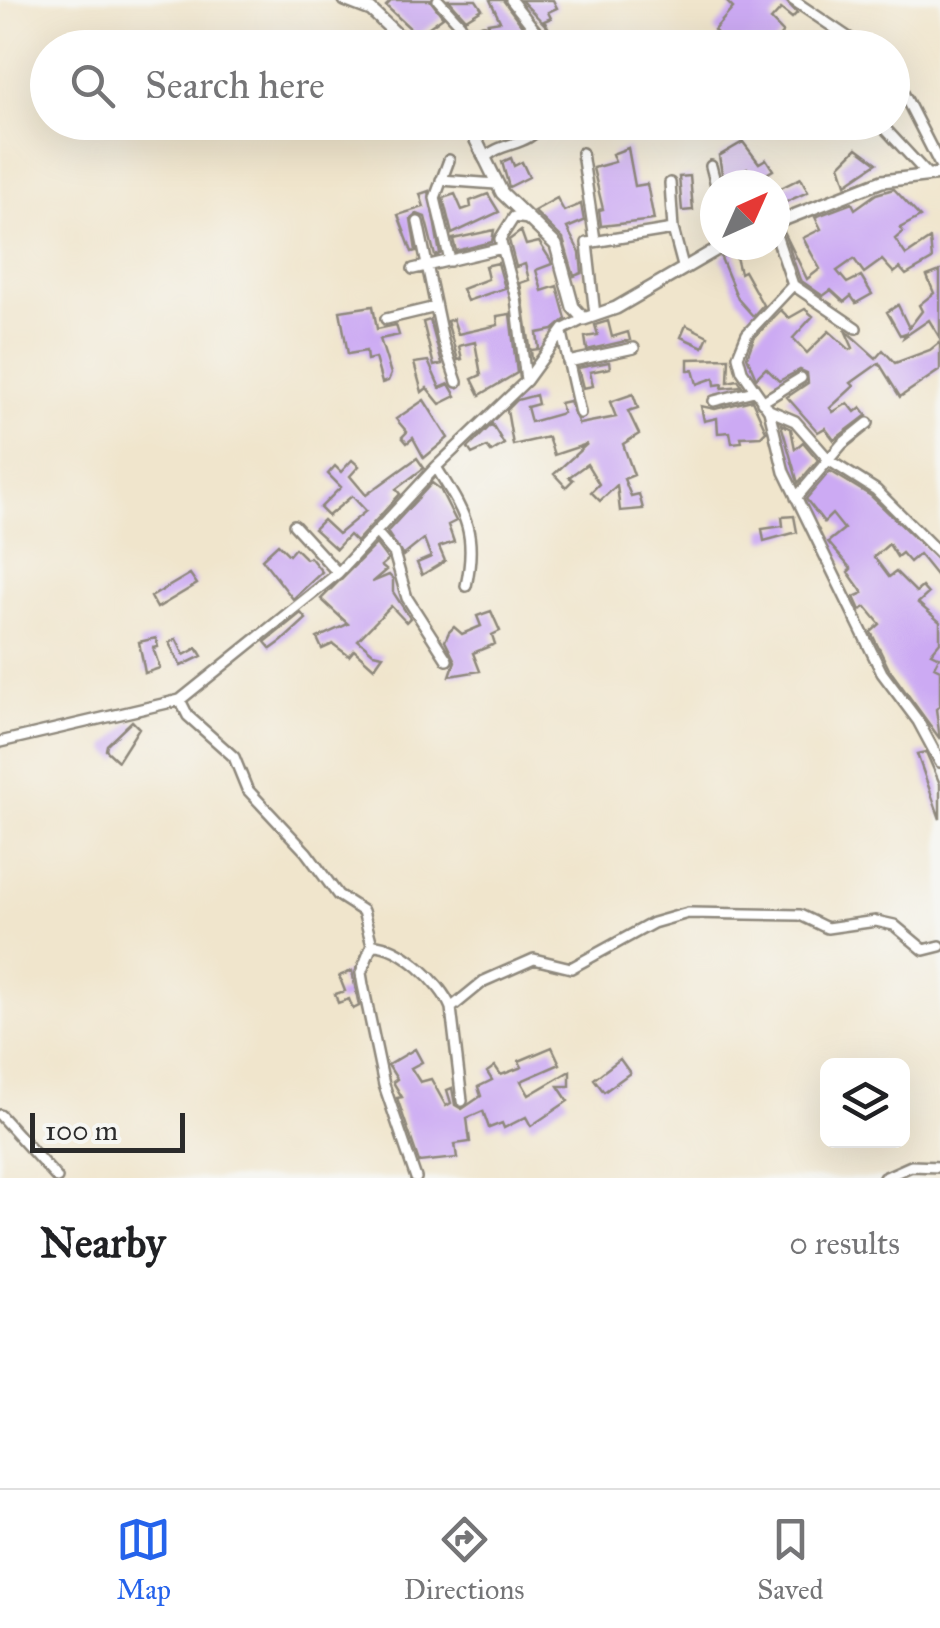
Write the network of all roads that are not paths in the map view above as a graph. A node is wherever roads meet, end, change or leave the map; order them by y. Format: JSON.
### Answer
{"nodes":[{"id":1,"x":344,"y":0,"type":"edge"},
{"id":2,"x":438,"y":0,"type":"edge"},
{"id":3,"x":511,"y":0,"type":"edge"},
{"id":4,"x":793,"y":0,"type":"edge"},
{"id":5,"x":374,"y":5,"type":"edge"},
{"id":6,"x":396,"y":30,"type":"edge"},
{"id":7,"x":463,"y":30,"type":"edge"},
{"id":8,"x":535,"y":30,"type":"edge"},
{"id":9,"x":837,"y":30,"type":"edge"},
{"id":10,"x":910,"y":106,"type":"edge"},
{"id":11,"x":475,"y":140,"type":"edge"},
{"id":12,"x":524,"y":140,"type":"edge"},
{"id":13,"x":898,"y":140,"type":"edge"},
{"id":14,"x":582,"y":154,"type":"dead end"},
{"id":15,"x":484,"y":159,"type":"junction"},
{"id":16,"x":449,"y":160,"type":"dead end"},
{"id":17,"x":940,"y":165,"type":"edge"},
{"id":18,"x":711,"y":166,"type":"dead end"},
{"id":19,"x":712,"y":170,"type":"edge"},
{"id":20,"x":936,"y":176,"type":"edge"},
{"id":21,"x":441,"y":180,"type":"junction"},
{"id":22,"x":670,"y":182,"type":"dead end"},
{"id":23,"x":496,"y":184,"type":"junction"},
{"id":24,"x":790,"y":217,"type":"edge"},
{"id":25,"x":528,"y":220,"type":"junction"},
{"id":26,"x":418,"y":222,"type":"dead end"},
{"id":27,"x":673,"y":230,"type":"junction"},
{"id":28,"x":595,"y":240,"type":"junction"},
{"id":29,"x":502,"y":248,"type":"junction"},
{"id":30,"x":700,"y":258,"type":"edge"},
{"id":31,"x":785,"y":260,"type":"edge"},
{"id":32,"x":450,"y":261,"type":"junction"},
{"id":33,"x":430,"y":265,"type":"junction"},
{"id":34,"x":684,"y":266,"type":"junction"},
{"id":35,"x":413,"y":269,"type":"dead end"},
{"id":36,"x":793,"y":285,"type":"junction"},
{"id":37,"x":436,"y":307,"type":"junction"},
{"id":38,"x":589,"y":317,"type":"junction"},
{"id":39,"x":386,"y":318,"type":"dead end"},
{"id":40,"x":856,"y":328,"type":"dead end"},
{"id":41,"x":562,"y":334,"type":"junction"},
{"id":42,"x":634,"y":348,"type":"dead end"},
{"id":43,"x":568,"y":362,"type":"junction"},
{"id":44,"x":800,"y":378,"type":"dead end"},
{"id":45,"x":526,"y":381,"type":"junction"},
{"id":46,"x":456,"y":382,"type":"dead end"},
{"id":47,"x":754,"y":391,"type":"junction"},
{"id":48,"x":714,"y":401,"type":"dead end"},
{"id":49,"x":766,"y":406,"type":"junction"},
{"id":50,"x":580,"y":413,"type":"dead end"},
{"id":51,"x":868,"y":423,"type":"dead end"},
{"id":52,"x":830,"y":461,"type":"junction"},
{"id":53,"x":436,"y":467,"type":"junction"},
{"id":54,"x":796,"y":498,"type":"junction"},
{"id":55,"x":294,"y":525,"type":"dead end"},
{"id":56,"x":376,"y":532,"type":"junction"},
{"id":57,"x":940,"y":554,"type":"edge"},
{"id":58,"x":338,"y":573,"type":"junction"},
{"id":59,"x":466,"y":586,"type":"dead end"},
{"id":60,"x":447,"y":660,"type":"dead end"},
{"id":61,"x":180,"y":700,"type":"junction"},
{"id":62,"x":0,"y":742,"type":"edge"},
{"id":63,"x":940,"y":762,"type":"edge"},
{"id":64,"x":372,"y":945,"type":"junction"},
{"id":65,"x":940,"y":946,"type":"edge"},
{"id":66,"x":452,"y":1008,"type":"junction"},
{"id":67,"x":462,"y":1101,"type":"dead end"},
{"id":68,"x":0,"y":1114,"type":"edge"},
{"id":69,"x":940,"y":1168,"type":"edge"},
{"id":70,"x":56,"y":1178,"type":"edge"},
{"id":71,"x":416,"y":1178,"type":"edge"},
{"id":72,"x":884,"y":1178,"type":"edge"}],
"edges":[{"from":1,"to":5,"type":"street"},
{"from":2,"to":7,"type":"street"},
{"from":3,"to":8,"type":"street"},
{"from":4,"to":9,"type":"street"},
{"from":5,"to":6,"type":"street"},
{"from":10,"to":17,"type":"street"},
{"from":11,"to":15,"type":"street"},
{"from":12,"to":15,"type":"street"},
{"from":13,"to":20,"type":"street"},
{"from":14,"to":28,"type":"street"},
{"from":15,"to":23,"type":"street"},
{"from":16,"to":21,"type":"street"},
{"from":18,"to":19,"type":"street"},
{"from":20,"to":24,"type":"street"},
{"from":21,"to":23,"type":"street"},
{"from":21,"to":32,"type":"street"},
{"from":22,"to":27,"type":"street"},
{"from":23,"to":25,"type":"street"},
{"from":25,"to":29,"type":"street"},
{"from":25,"to":38,"type":"street"},
{"from":26,"to":33,"type":"street"},
{"from":27,"to":28,"type":"street"},
{"from":27,"to":34,"type":"street"},
{"from":28,"to":38,"type":"street"},
{"from":29,"to":32,"type":"street"},
{"from":29,"to":45,"type":"street"},
{"from":30,"to":34,"type":"street"},
{"from":31,"to":36,"type":"street"},
{"from":32,"to":33,"type":"street"},
{"from":33,"to":35,"type":"street"},
{"from":33,"to":37,"type":"street"},
{"from":34,"to":38,"type":"street"},
{"from":36,"to":40,"type":"street"},
{"from":36,"to":47,"type":"street"},
{"from":37,"to":39,"type":"street"},
{"from":37,"to":46,"type":"street"},
{"from":38,"to":41,"type":"street"},
{"from":41,"to":43,"type":"street"},
{"from":41,"to":45,"type":"street"},
{"from":42,"to":43,"type":"street"},
{"from":43,"to":50,"type":"street"},
{"from":44,"to":49,"type":"street"},
{"from":45,"to":53,"type":"street"},
{"from":47,"to":48,"type":"street"},
{"from":47,"to":49,"type":"street"},
{"from":49,"to":52,"type":"street"},
{"from":49,"to":54,"type":"street"},
{"from":51,"to":52,"type":"street"},
{"from":52,"to":54,"type":"street"},
{"from":52,"to":57,"type":"street"},
{"from":53,"to":56,"type":"street"},
{"from":53,"to":59,"type":"street"},
{"from":54,"to":63,"type":"street"},
{"from":55,"to":58,"type":"street"},
{"from":56,"to":58,"type":"street"},
{"from":56,"to":60,"type":"street"},
{"from":58,"to":61,"type":"street"},
{"from":61,"to":62,"type":"street"},
{"from":61,"to":64,"type":"street"},
{"from":64,"to":66,"type":"street"},
{"from":64,"to":71,"type":"street"},
{"from":65,"to":66,"type":"street"},
{"from":66,"to":67,"type":"street"},
{"from":68,"to":70,"type":"street"},
{"from":69,"to":72,"type":"street"}]}
